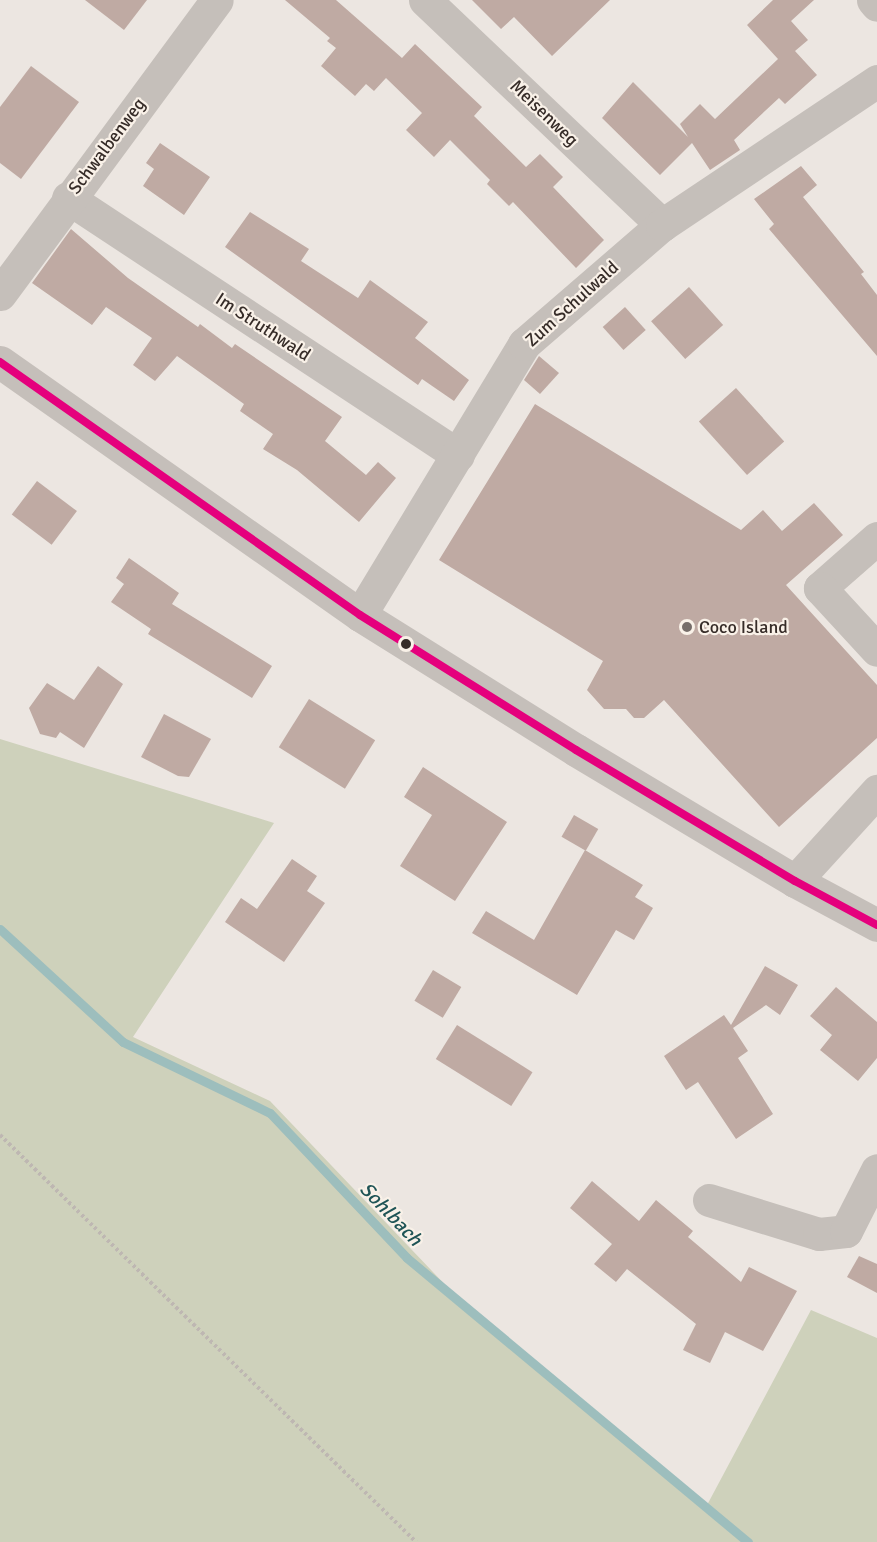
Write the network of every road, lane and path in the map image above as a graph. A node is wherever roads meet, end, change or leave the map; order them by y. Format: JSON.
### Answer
{"nodes":[{"id":1,"x":217,"y":0,"type":"edge"},
{"id":2,"x":425,"y":0,"type":"edge"},
{"id":3,"x":873,"y":0,"type":"edge"},
{"id":4,"x":877,"y":5,"type":"edge"},
{"id":5,"x":877,"y":81,"type":"edge"},
{"id":6,"x":68,"y":198,"type":"junction"},
{"id":7,"x":662,"y":225,"type":"junction"},
{"id":8,"x":0,"y":294,"type":"edge"},
{"id":9,"x":0,"y":362,"type":"edge"},
{"id":10,"x":458,"y":455,"type":"junction"},
{"id":11,"x":877,"y":538,"type":"edge"},
{"id":12,"x":360,"y":615,"type":"junction"},
{"id":13,"x":877,"y":650,"type":"edge"},
{"id":14,"x":877,"y":791,"type":"edge"},
{"id":15,"x":795,"y":881,"type":"junction"},
{"id":16,"x":877,"y":925,"type":"edge"},
{"id":17,"x":0,"y":1135,"type":"edge"},
{"id":18,"x":877,"y":1170,"type":"edge"},
{"id":19,"x":709,"y":1200,"type":"dead end"},
{"id":20,"x":416,"y":1542,"type":"edge"}],
"edges":[{"from":1,"to":6,"type":"street","name":"Schwalbenweg"},
{"from":2,"to":7,"type":"street","name":"Meisenweg"},
{"from":3,"to":4,"type":"street"},
{"from":5,"to":7,"type":"street","name":"Zum Schulwald"},
{"from":6,"to":8,"type":"street","name":"Schwalbenweg"},
{"from":6,"to":10,"type":"street","name":"Im Struthwald"},
{"from":7,"to":10,"type":"street","name":"Zum Schulwald"},
{"from":9,"to":12,"type":"street"},
{"from":10,"to":12,"type":"street","name":"Zum Schulwald"},
{"from":11,"to":13,"type":"street"},
{"from":12,"to":15,"type":"street"},
{"from":14,"to":15,"type":"street"},
{"from":15,"to":16,"type":"street"},
{"from":17,"to":20,"type":"path"},
{"from":18,"to":19,"type":"street"}]}
